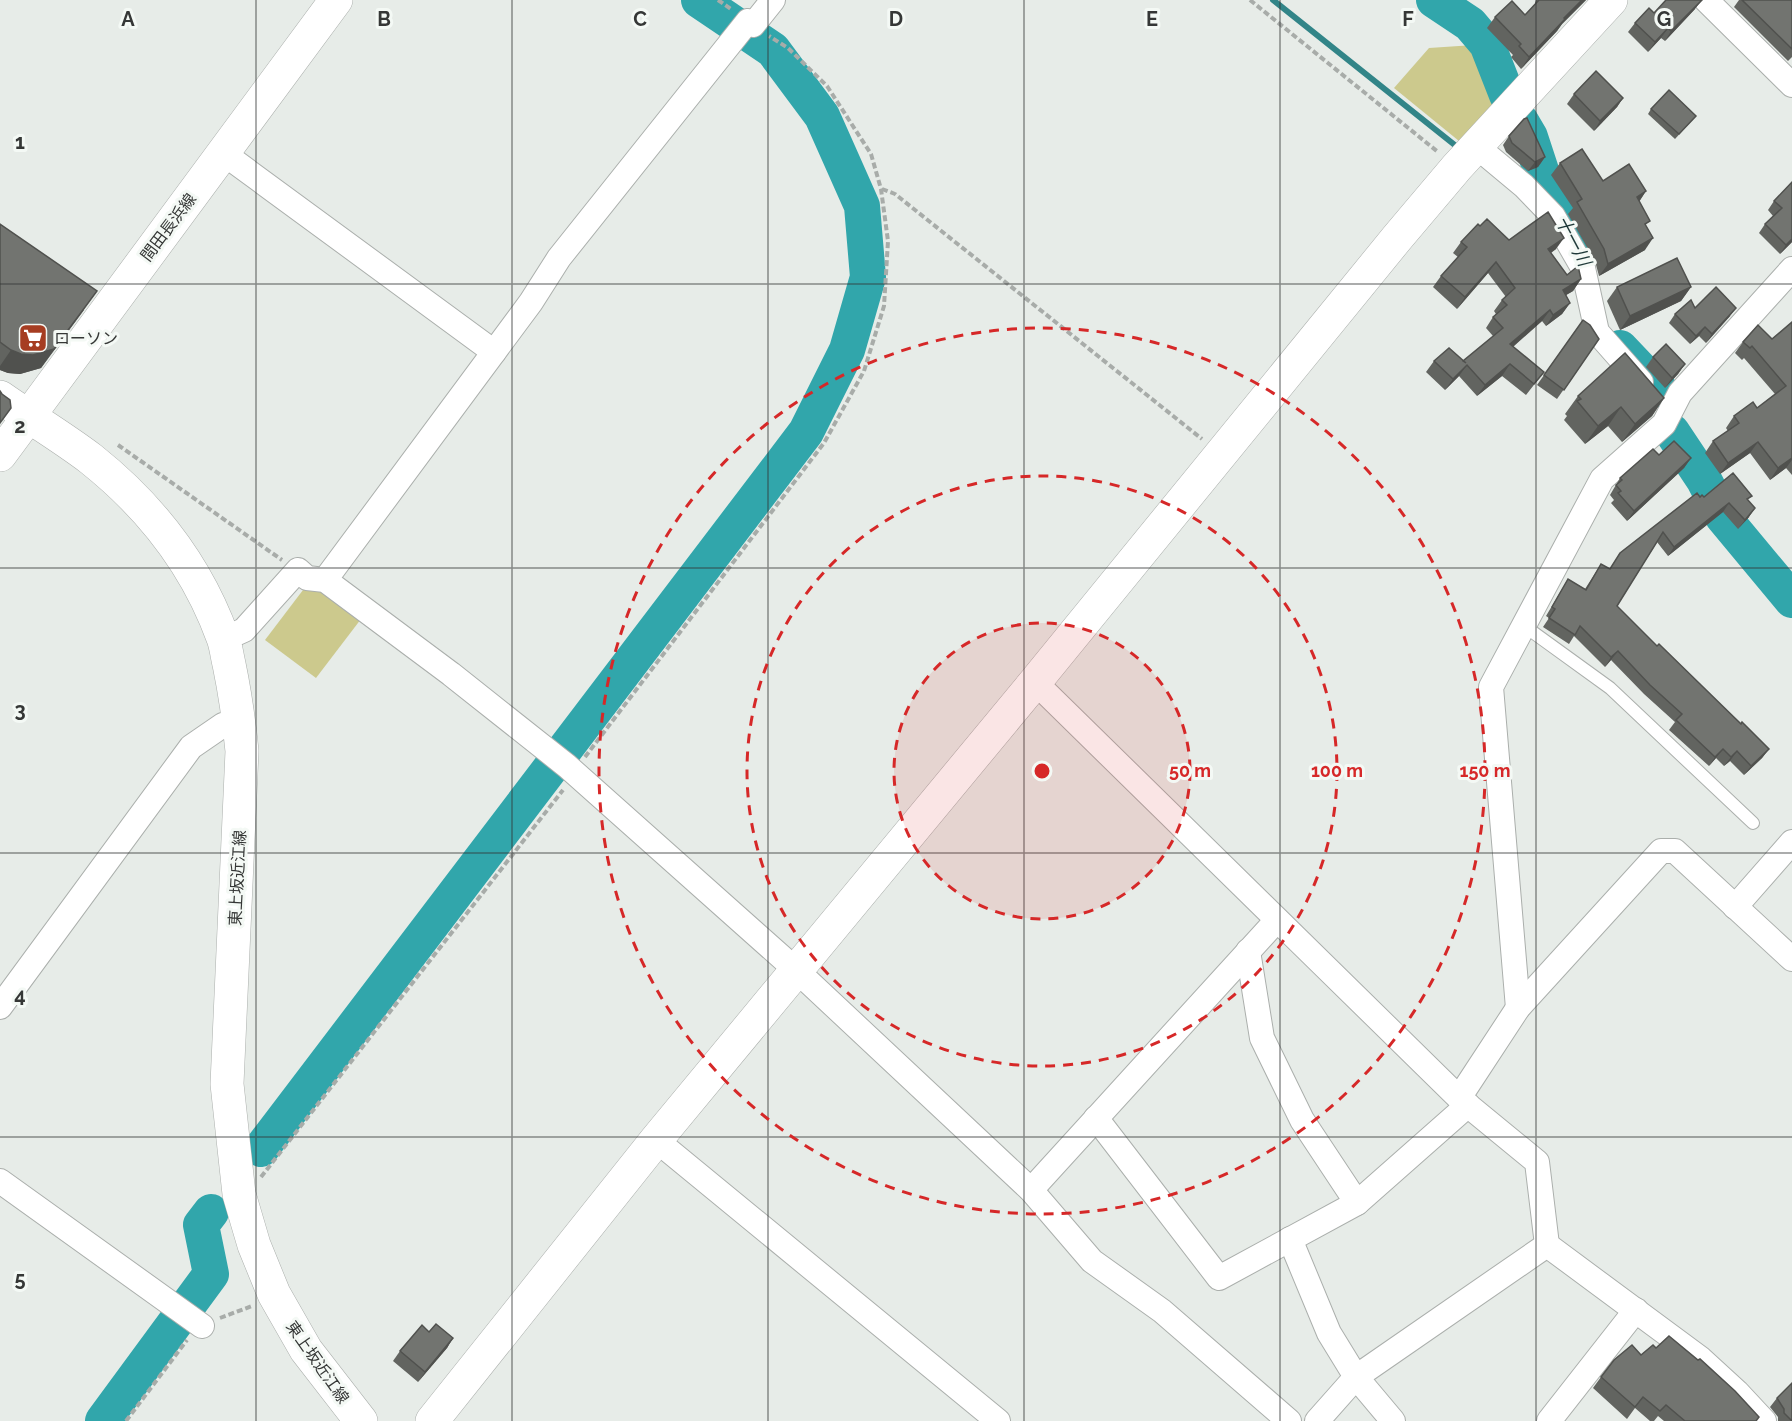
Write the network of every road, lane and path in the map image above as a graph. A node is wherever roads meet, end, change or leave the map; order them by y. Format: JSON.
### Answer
{"nodes":[{"id":1,"x":336,"y":0,"type":"edge"},
{"id":2,"x":718,"y":0,"type":"edge"},
{"id":3,"x":773,"y":0,"type":"edge"},
{"id":4,"x":1250,"y":0,"type":"edge"},
{"id":5,"x":1611,"y":0,"type":"edge"},
{"id":6,"x":1706,"y":0,"type":"edge"},
{"id":7,"x":749,"y":24,"type":"junction"},
{"id":8,"x":1792,"y":85,"type":"edge"},
{"id":9,"x":223,"y":153,"type":"junction"},
{"id":10,"x":1467,"y":157,"type":"junction"},
{"id":11,"x":881,"y":189,"type":"junction"},
{"id":12,"x":1792,"y":268,"type":"edge"},
{"id":13,"x":494,"y":352,"type":"junction"},
{"id":14,"x":0,"y":397,"type":"edge"},
{"id":15,"x":1668,"y":413,"type":"junction"},
{"id":16,"x":28,"y":417,"type":"junction"},
{"id":17,"x":115,"y":443,"type":"dead end"},
{"id":18,"x":1220,"y":454,"type":"junction"},
{"id":19,"x":0,"y":455,"type":"edge"},
{"id":20,"x":298,"y":570,"type":"junction"},
{"id":21,"x":325,"y":580,"type":"junction"},
{"id":22,"x":1523,"y":624,"type":"junction"},
{"id":23,"x":224,"y":639,"type":"junction"},
{"id":24,"x":1035,"y":682,"type":"junction"},
{"id":25,"x":239,"y":720,"type":"junction"},
{"id":26,"x":563,"y":764,"type":"junction"},
{"id":27,"x":1753,"y":823,"type":"dead end"},
{"id":28,"x":1792,"y":843,"type":"edge"},
{"id":29,"x":1735,"y":907,"type":"junction"},
{"id":30,"x":1277,"y":920,"type":"junction"},
{"id":31,"x":1248,"y":951,"type":"junction"},
{"id":32,"x":1792,"y":959,"type":"edge"},
{"id":33,"x":796,"y":970,"type":"junction"},
{"id":34,"x":0,"y":1007,"type":"edge"},
{"id":35,"x":1518,"y":1008,"type":"junction"},
{"id":36,"x":1463,"y":1102,"type":"junction"},
{"id":37,"x":1096,"y":1118,"type":"junction"},
{"id":38,"x":656,"y":1140,"type":"junction"},
{"id":39,"x":0,"y":1181,"type":"edge"},
{"id":40,"x":1031,"y":1190,"type":"junction"},
{"id":41,"x":239,"y":1194,"type":"junction"},
{"id":42,"x":1357,"y":1203,"type":"junction"},
{"id":43,"x":1290,"y":1239,"type":"junction"},
{"id":44,"x":1547,"y":1245,"type":"junction"},
{"id":45,"x":273,"y":1294,"type":"junction"},
{"id":46,"x":1636,"y":1310,"type":"junction"},
{"id":47,"x":200,"y":1324,"type":"junction"},
{"id":48,"x":1356,"y":1377,"type":"junction"},
{"id":49,"x":126,"y":1421,"type":"edge"},
{"id":50,"x":361,"y":1421,"type":"edge"},
{"id":51,"x":432,"y":1421,"type":"edge"},
{"id":52,"x":998,"y":1421,"type":"edge"},
{"id":53,"x":1289,"y":1421,"type":"edge"},
{"id":54,"x":1317,"y":1421,"type":"edge"},
{"id":55,"x":1393,"y":1421,"type":"edge"},
{"id":56,"x":1549,"y":1421,"type":"edge"},
{"id":57,"x":1764,"y":1421,"type":"edge"}],
"edges":[{"from":1,"to":9,"type":"street","name":"間田長浜線"},
{"from":2,"to":7,"type":"path"},
{"from":3,"to":7,"type":"street"},
{"from":4,"to":10,"type":"path"},
{"from":5,"to":10,"type":"street"},
{"from":6,"to":8,"type":"street"},
{"from":7,"to":11,"type":"path"},
{"from":7,"to":13,"type":"street"},
{"from":9,"to":13,"type":"street"},
{"from":9,"to":16,"type":"street","name":"間田長浜線"},
{"from":10,"to":15,"type":"street"},
{"from":10,"to":18,"type":"street"},
{"from":11,"to":18,"type":"path"},
{"from":11,"to":26,"type":"path"},
{"from":12,"to":15,"type":"street"},
{"from":13,"to":21,"type":"street"},
{"from":14,"to":16,"type":"street","name":"東上坂近江線"},
{"from":15,"to":22,"type":"street"},
{"from":16,"to":19,"type":"street","name":"間田長浜線"},
{"from":16,"to":23,"type":"street","name":"東上坂近江線"},
{"from":17,"to":20,"type":"path"},
{"from":18,"to":24,"type":"street"},
{"from":20,"to":21,"type":"street"},
{"from":20,"to":23,"type":"street"},
{"from":21,"to":26,"type":"street"},
{"from":22,"to":27,"type":"lane"},
{"from":22,"to":35,"type":"street"},
{"from":23,"to":25,"type":"street","name":"東上坂近江線"},
{"from":24,"to":30,"type":"street"},
{"from":24,"to":33,"type":"street"},
{"from":25,"to":34,"type":"street"},
{"from":25,"to":41,"type":"street","name":"東上坂近江線"},
{"from":26,"to":33,"type":"street"},
{"from":26,"to":41,"type":"path"},
{"from":28,"to":29,"type":"street"},
{"from":29,"to":32,"type":"street"},
{"from":29,"to":35,"type":"street"},
{"from":30,"to":31,"type":"street"},
{"from":30,"to":36,"type":"street"},
{"from":31,"to":37,"type":"street"},
{"from":31,"to":42,"type":"street"},
{"from":33,"to":38,"type":"street"},
{"from":33,"to":40,"type":"street"},
{"from":35,"to":36,"type":"street"},
{"from":36,"to":42,"type":"street"},
{"from":36,"to":44,"type":"street"},
{"from":37,"to":40,"type":"street"},
{"from":37,"to":43,"type":"street"},
{"from":38,"to":51,"type":"street"},
{"from":38,"to":52,"type":"street"},
{"from":39,"to":47,"type":"street"},
{"from":40,"to":53,"type":"street"},
{"from":41,"to":45,"type":"street","name":"東上坂近江線"},
{"from":42,"to":43,"type":"street"},
{"from":43,"to":48,"type":"street"},
{"from":44,"to":46,"type":"street"},
{"from":44,"to":48,"type":"street"},
{"from":45,"to":47,"type":"path"},
{"from":45,"to":50,"type":"street","name":"東上坂近江線"},
{"from":46,"to":56,"type":"street"},
{"from":46,"to":57,"type":"street"},
{"from":47,"to":49,"type":"path"},
{"from":48,"to":54,"type":"street"},
{"from":48,"to":55,"type":"street"}]}
